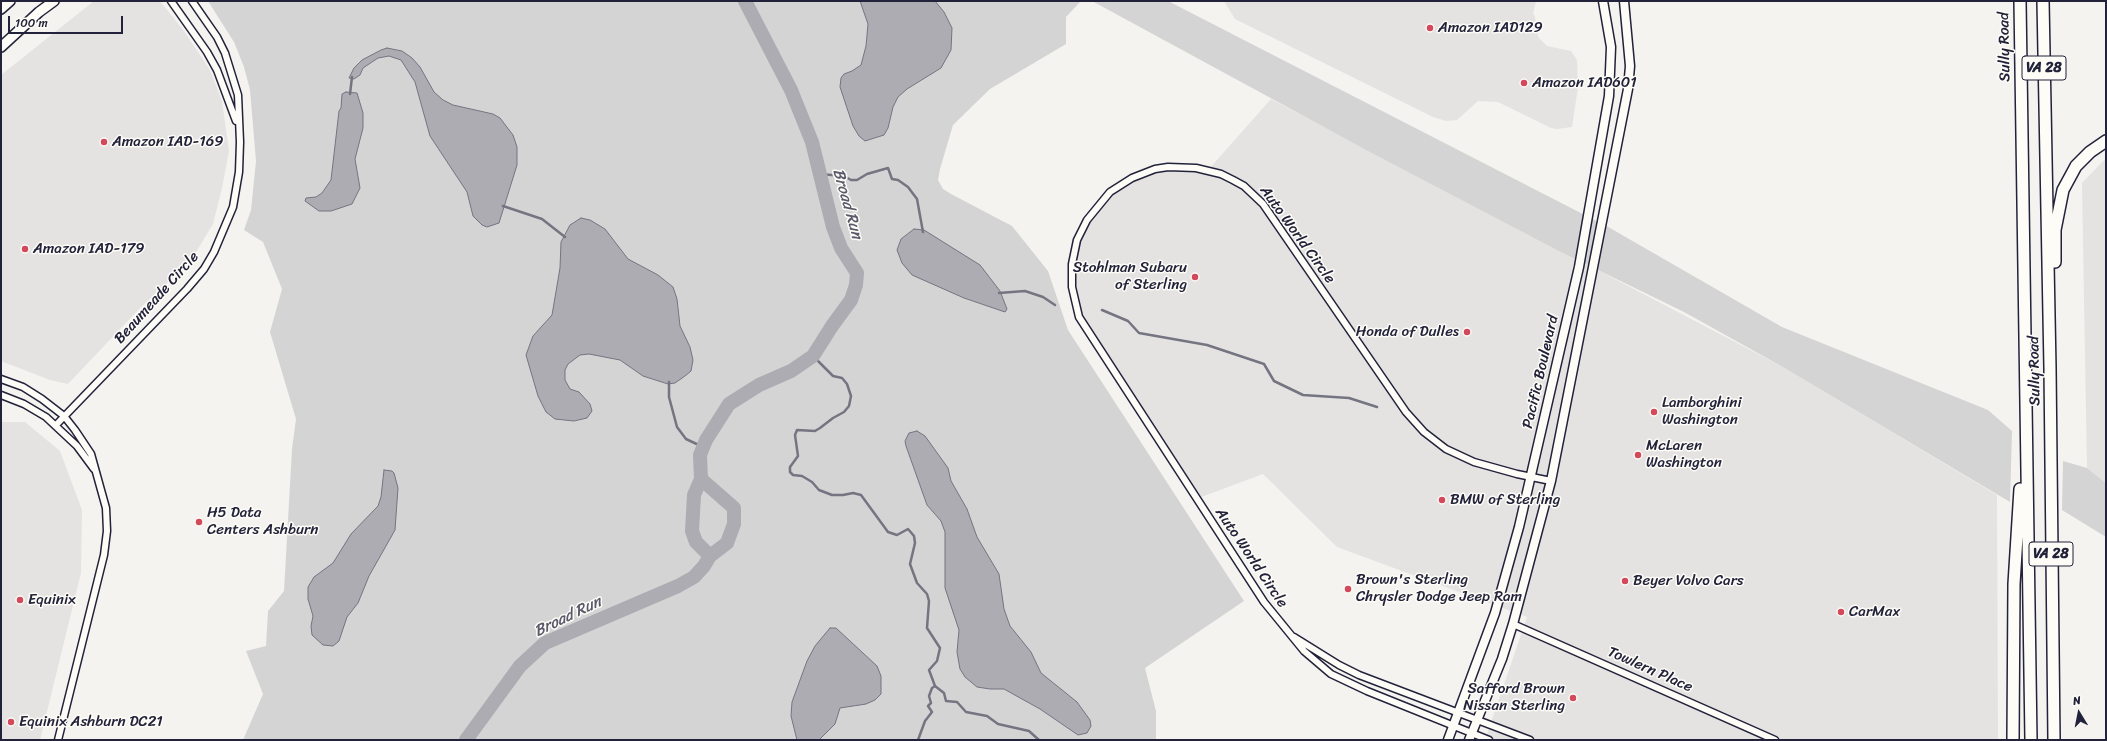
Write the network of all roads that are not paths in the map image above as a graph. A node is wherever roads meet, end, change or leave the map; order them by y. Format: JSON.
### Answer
{"nodes":[{"id":1,"x":10,"y":1,"type":"edge"},
{"id":2,"x":54,"y":1,"type":"edge"},
{"id":3,"x":171,"y":1,"type":"edge"},
{"id":4,"x":192,"y":1,"type":"edge"},
{"id":5,"x":1603,"y":1,"type":"edge"},
{"id":6,"x":1624,"y":1,"type":"edge"},
{"id":7,"x":2020,"y":1,"type":"edge"},
{"id":8,"x":2043,"y":1,"type":"edge"},
{"id":9,"x":1,"y":9,"type":"edge"},
{"id":10,"x":1,"y":47,"type":"edge"},
{"id":11,"x":239,"y":130,"type":"junction"},
{"id":12,"x":2106,"y":141,"type":"edge"},
{"id":13,"x":2050,"y":368,"type":"junction"},
{"id":14,"x":1,"y":379,"type":"edge"},
{"id":15,"x":1,"y":395,"type":"edge"},
{"id":16,"x":2026,"y":415,"type":"junction"},
{"id":17,"x":64,"y":416,"type":"junction"},
{"id":18,"x":56,"y":425,"type":"junction"},
{"id":19,"x":97,"y":472,"type":"junction"},
{"id":20,"x":1532,"y":478,"type":"junction"},
{"id":21,"x":1551,"y":481,"type":"junction"},
{"id":22,"x":1514,"y":624,"type":"junction"},
{"id":23,"x":1289,"y":634,"type":"junction"},
{"id":24,"x":1459,"y":714,"type":"junction"},
{"id":25,"x":1477,"y":720,"type":"junction"},
{"id":26,"x":1454,"y":726,"type":"junction"},
{"id":27,"x":1471,"y":737,"type":"edge"},
{"id":28,"x":1767,"y":738,"type":"edge"},
{"id":29,"x":58,"y":740,"type":"edge"},
{"id":30,"x":1448,"y":740,"type":"edge"},
{"id":31,"x":1489,"y":740,"type":"edge"},
{"id":32,"x":1530,"y":740,"type":"edge"},
{"id":33,"x":1761,"y":740,"type":"edge"},
{"id":34,"x":1775,"y":740,"type":"edge"},
{"id":35,"x":2013,"y":740,"type":"edge"},
{"id":36,"x":2031,"y":740,"type":"edge"},
{"id":37,"x":2054,"y":740,"type":"edge"}],
"edges":[{"from":1,"to":9,"type":"main road"},
{"from":2,"to":10,"type":"main road"},
{"from":3,"to":11,"type":"street","name":"Beaumeade Circle"},
{"from":4,"to":11,"type":"street","name":"Beaumeade Circle"},
{"from":5,"to":20,"type":"main road","name":"Pacific Boulevard"},
{"from":6,"to":21,"type":"main road","name":"Pacific Boulevard"},
{"from":7,"to":16,"type":"highway","name":"Sully Road","number":"VA 28"},
{"from":8,"to":13,"type":"highway","name":"Sully Road","number":"VA 28"},
{"from":11,"to":17,"type":"street","name":"Beaumeade Circle"},
{"from":12,"to":13,"type":"highway"},
{"from":13,"to":37,"type":"highway","name":"Sully Road","number":"VA 28"},
{"from":14,"to":17,"type":"street"},
{"from":15,"to":18,"type":"street"},
{"from":16,"to":35,"type":"highway"},
{"from":16,"to":36,"type":"highway","name":"Sully Road","number":"VA 28"},
{"from":17,"to":18,"type":"street","name":"Beaumeade Circle"},
{"from":17,"to":19,"type":"street"},
{"from":18,"to":19,"type":"street"},
{"from":19,"to":29,"type":"street"},
{"from":20,"to":21,"type":"street","name":"Auto World Circle"},
{"from":20,"to":23,"type":"street","name":"Auto World Circle"},
{"from":20,"to":24,"type":"main road","name":"Pacific Boulevard"},
{"from":21,"to":22,"type":"main road","name":"Pacific Boulevard"},
{"from":22,"to":25,"type":"main road","name":"Pacific Boulevard"},
{"from":22,"to":28,"type":"street","name":"Towlern Place"},
{"from":23,"to":24,"type":"street","name":"Auto World Circle"},
{"from":23,"to":26,"type":"street","name":"Auto World Circle"},
{"from":24,"to":25,"type":"street","name":"Auto World Circle"},
{"from":24,"to":26,"type":"main road","name":"Pacific Boulevard"},
{"from":25,"to":27,"type":"main road","name":"Pacific Boulevard"},
{"from":25,"to":32,"type":"street","name":"Auto World Circle"},
{"from":26,"to":27,"type":"street","name":"Auto World Circle"},
{"from":26,"to":30,"type":"main road","name":"Pacific Boulevard"},
{"from":27,"to":31,"type":"street","name":"Auto World Circle"},
{"from":28,"to":33,"type":"street"},
{"from":28,"to":34,"type":"street","name":"Towlern Place"}]}
